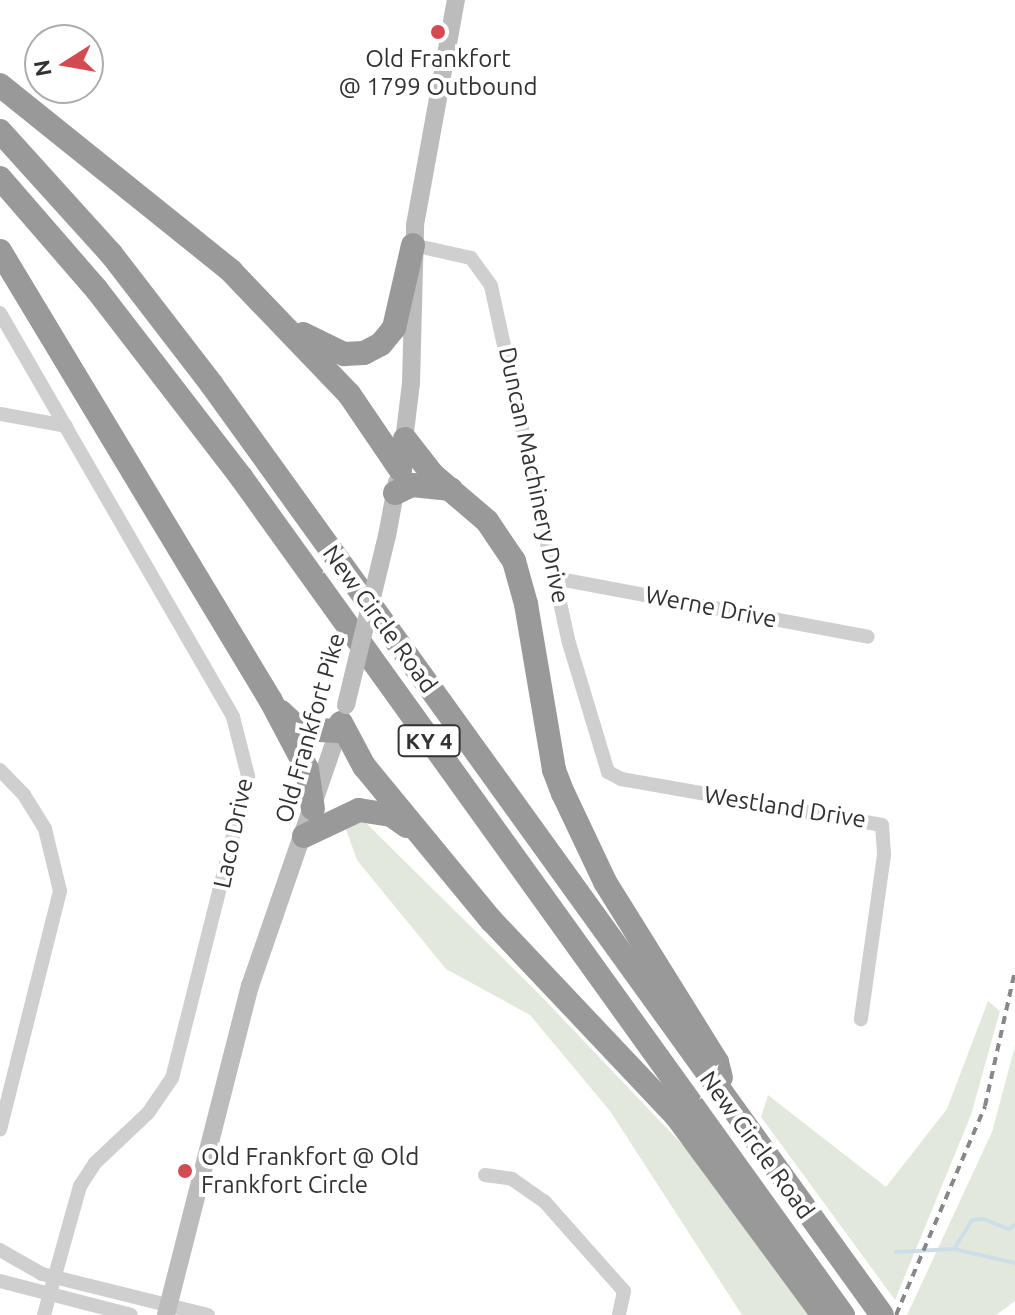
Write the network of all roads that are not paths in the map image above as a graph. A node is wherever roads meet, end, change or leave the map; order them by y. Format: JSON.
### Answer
{"nodes":[{"id":1,"x":456,"y":0,"type":"edge"},
{"id":2,"x":0,"y":85,"type":"edge"},
{"id":3,"x":0,"y":131,"type":"edge"},
{"id":4,"x":0,"y":178,"type":"edge"},
{"id":5,"x":413,"y":245,"type":"junction"},
{"id":6,"x":0,"y":251,"type":"edge"},
{"id":7,"x":0,"y":313,"type":"edge"},
{"id":8,"x":286,"y":327,"type":"junction"},
{"id":9,"x":0,"y":414,"type":"edge"},
{"id":10,"x":66,"y":426,"type":"junction"},
{"id":11,"x":405,"y":439,"type":"junction"},
{"id":12,"x":398,"y":481,"type":"junction"},
{"id":13,"x":451,"y":489,"type":"junction"},
{"id":14,"x":554,"y":578,"type":"junction"},
{"id":15,"x":868,"y":637,"type":"dead end"},
{"id":16,"x":271,"y":701,"type":"junction"},
{"id":17,"x":341,"y":720,"type":"junction"},
{"id":18,"x":599,"y":757,"type":"joint"},
{"id":19,"x":0,"y":770,"type":"edge"},
{"id":20,"x":313,"y":809,"type":"junction"},
{"id":21,"x":418,"y":835,"type":"junction"},
{"id":22,"x":304,"y":836,"type":"junction"},
{"id":23,"x":861,"y":1019,"type":"dead end"},
{"id":24,"x":727,"y":1104,"type":"junction"},
{"id":25,"x":0,"y":1130,"type":"edge"},
{"id":26,"x":485,"y":1175,"type":"dead end"},
{"id":27,"x":0,"y":1250,"type":"edge"},
{"id":28,"x":0,"y":1267,"type":"edge"},
{"id":29,"x":28,"y":1269,"type":"junction"},
{"id":30,"x":54,"y":1277,"type":"junction"},
{"id":31,"x":0,"y":1281,"type":"edge"},
{"id":32,"x":49,"y":1293,"type":"junction"},
{"id":33,"x":168,"y":1310,"type":"edge"},
{"id":34,"x":44,"y":1315,"type":"edge"},
{"id":35,"x":131,"y":1315,"type":"edge"},
{"id":36,"x":208,"y":1315,"type":"edge"},
{"id":37,"x":619,"y":1315,"type":"edge"},
{"id":38,"x":823,"y":1315,"type":"edge"},
{"id":39,"x":843,"y":1315,"type":"edge"},
{"id":40,"x":882,"y":1315,"type":"edge"}],
"edges":[{"from":1,"to":5,"type":"main road","name":"Old Frankfort Pike"},
{"from":2,"to":8,"type":"highway"},
{"from":3,"to":24,"type":"highway","name":"New Circle Road","number":"KY 4"},
{"from":4,"to":39,"type":"highway","name":"New Circle Road","number":"KY 4"},
{"from":5,"to":8,"type":"highway"},
{"from":5,"to":11,"type":"main road","name":"Old Frankfort Pike"},
{"from":5,"to":14,"type":"street","name":"Duncan Machinery Drive"},
{"from":6,"to":16,"type":"highway"},
{"from":7,"to":10,"type":"street","name":"Laco Drive"},
{"from":8,"to":12,"type":"highway"},
{"from":9,"to":10,"type":"street"},
{"from":10,"to":30,"type":"street","name":"Laco Drive"},
{"from":11,"to":12,"type":"main road","name":"Old Frankfort Pike"},
{"from":11,"to":13,"type":"highway"},
{"from":12,"to":13,"type":"highway"},
{"from":12,"to":17,"type":"main road","name":"Old Frankfort Pike","bridge":true},
{"from":13,"to":24,"type":"highway"},
{"from":14,"to":15,"type":"street","name":"Werne Drive"},
{"from":14,"to":18,"type":"street","name":"Duncan Machinery Drive"},
{"from":16,"to":17,"type":"highway"},
{"from":16,"to":20,"type":"highway"},
{"from":17,"to":20,"type":"main road","name":"Old Frankfort Pike"},
{"from":17,"to":21,"type":"highway"},
{"from":18,"to":23,"type":"street","name":"Westland Drive"},
{"from":19,"to":25,"type":"street"},
{"from":20,"to":22,"type":"main road","name":"Old Frankfort Pike"},
{"from":21,"to":22,"type":"highway"},
{"from":21,"to":38,"type":"highway"},
{"from":22,"to":33,"type":"main road","name":"Old Frankfort Pike"},
{"from":24,"to":40,"type":"highway","name":"New Circle Road","number":"KY 4"},
{"from":26,"to":37,"type":"street"},
{"from":27,"to":29,"type":"street"},
{"from":28,"to":29,"type":"street"},
{"from":29,"to":30,"type":"street"},
{"from":30,"to":32,"type":"street","name":"Laco Drive"},
{"from":30,"to":33,"type":"street"},
{"from":31,"to":32,"type":"street"},
{"from":32,"to":34,"type":"street","name":"Laco Drive"},
{"from":32,"to":35,"type":"street"},
{"from":33,"to":36,"type":"street"}]}
